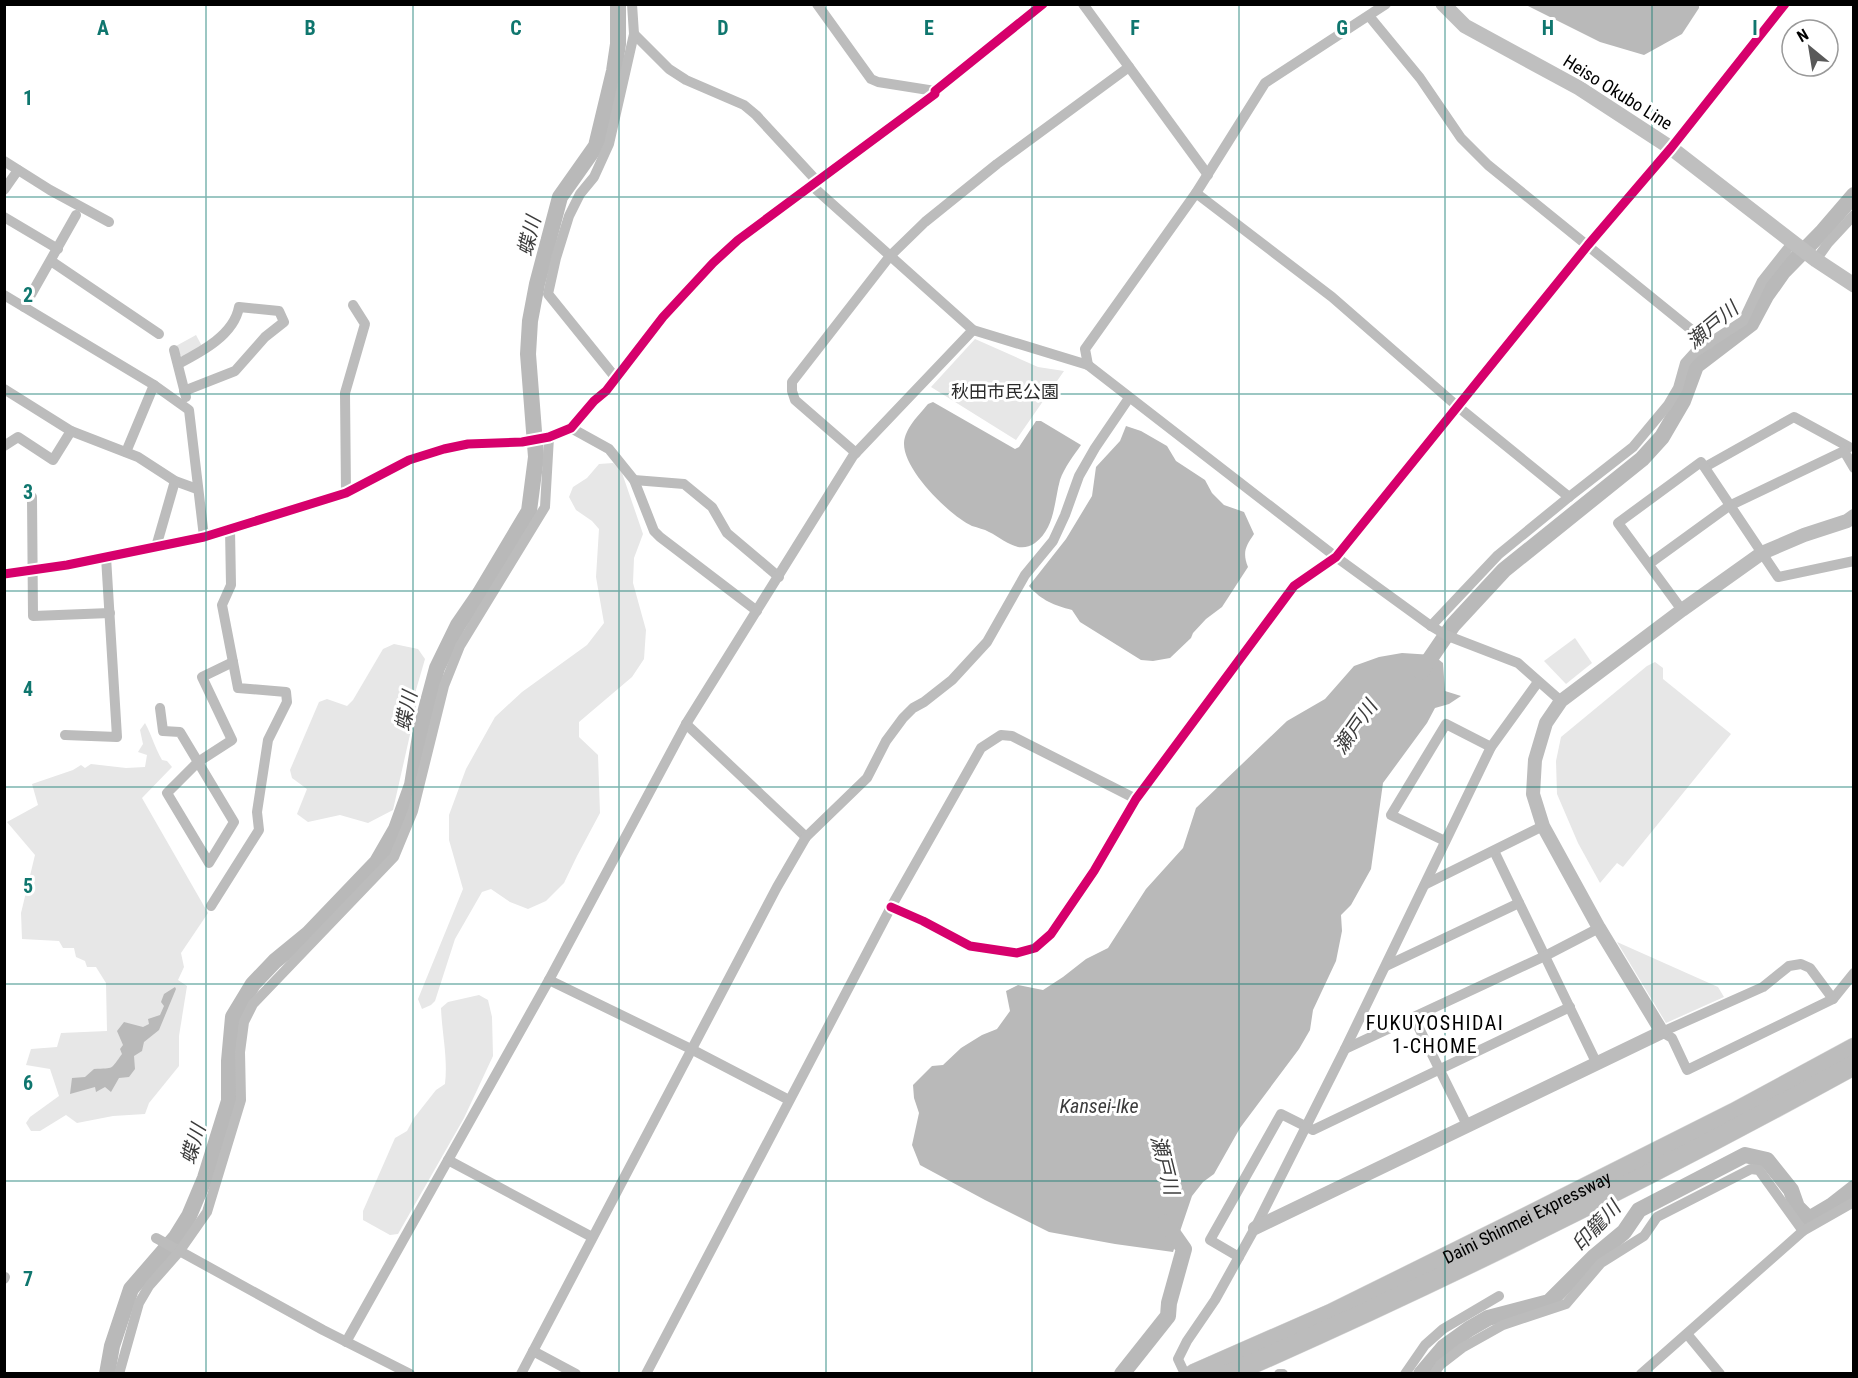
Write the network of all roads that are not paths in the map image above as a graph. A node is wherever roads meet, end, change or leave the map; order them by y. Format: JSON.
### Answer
{"nodes":[{"id":1,"x":632,"y":4,"type":"edge"},
{"id":2,"x":817,"y":4,"type":"edge"},
{"id":3,"x":1043,"y":4,"type":"edge"},
{"id":4,"x":1083,"y":4,"type":"edge"},
{"id":5,"x":1386,"y":4,"type":"edge"},
{"id":6,"x":1443,"y":4,"type":"edge"},
{"id":7,"x":1785,"y":4,"type":"edge"},
{"id":8,"x":1369,"y":16,"type":"junction"},
{"id":9,"x":634,"y":34,"type":"junction"},
{"id":10,"x":1129,"y":68,"type":"junction"},
{"id":11,"x":935,"y":92,"type":"junction"},
{"id":12,"x":1671,"y":147,"type":"junction"},
{"id":13,"x":4,"y":161,"type":"edge"},
{"id":14,"x":18,"y":170,"type":"junction"},
{"id":15,"x":1208,"y":175,"type":"junction"},
{"id":16,"x":811,"y":185,"type":"junction"},
{"id":17,"x":4,"y":190,"type":"edge"},
{"id":18,"x":1196,"y":193,"type":"junction"},
{"id":19,"x":76,"y":215,"type":"dead end"},
{"id":20,"x":1854,"y":215,"type":"edge"},
{"id":21,"x":4,"y":217,"type":"edge"},
{"id":22,"x":110,"y":222,"type":"dead end"},
{"id":23,"x":1795,"y":243,"type":"junction"},
{"id":24,"x":1588,"y":245,"type":"junction"},
{"id":25,"x":58,"y":249,"type":"junction"},
{"id":26,"x":890,"y":256,"type":"junction"},
{"id":27,"x":1813,"y":257,"type":"junction"},
{"id":28,"x":51,"y":261,"type":"junction"},
{"id":29,"x":1854,"y":285,"type":"edge"},
{"id":30,"x":4,"y":295,"type":"edge"},
{"id":31,"x":353,"y":305,"type":"dead end"},
{"id":32,"x":24,"y":307,"type":"junction"},
{"id":33,"x":973,"y":330,"type":"junction"},
{"id":34,"x":159,"y":334,"type":"dead end"},
{"id":35,"x":1709,"y":344,"type":"junction"},
{"id":36,"x":174,"y":350,"type":"dead end"},
{"id":37,"x":178,"y":364,"type":"junction"},
{"id":38,"x":1088,"y":365,"type":"junction"},
{"id":39,"x":615,"y":377,"type":"junction"},
{"id":40,"x":154,"y":385,"type":"junction"},
{"id":41,"x":4,"y":389,"type":"edge"},
{"id":42,"x":184,"y":391,"type":"junction"},
{"id":43,"x":1129,"y":398,"type":"junction"},
{"id":44,"x":1457,"y":406,"type":"junction"},
{"id":45,"x":189,"y":410,"type":"junction"},
{"id":46,"x":571,"y":428,"type":"junction"},
{"id":47,"x":71,"y":431,"type":"junction"},
{"id":48,"x":549,"y":437,"type":"junction"},
{"id":49,"x":4,"y":446,"type":"edge"},
{"id":50,"x":1844,"y":451,"type":"junction"},
{"id":51,"x":126,"y":452,"type":"junction"},
{"id":52,"x":856,"y":453,"type":"junction"},
{"id":53,"x":1705,"y":467,"type":"junction"},
{"id":54,"x":1854,"y":468,"type":"edge"},
{"id":55,"x":634,"y":480,"type":"junction"},
{"id":56,"x":175,"y":481,"type":"junction"},
{"id":57,"x":197,"y":489,"type":"junction"},
{"id":58,"x":346,"y":494,"type":"junction"},
{"id":59,"x":1569,"y":496,"type":"junction"},
{"id":60,"x":32,"y":497,"type":"dead end"},
{"id":61,"x":1729,"y":506,"type":"junction"},
{"id":62,"x":1854,"y":516,"type":"edge"},
{"id":63,"x":230,"y":529,"type":"junction"},
{"id":64,"x":204,"y":537,"type":"junction"},
{"id":65,"x":156,"y":547,"type":"junction"},
{"id":66,"x":1762,"y":553,"type":"junction"},
{"id":67,"x":106,"y":557,"type":"junction"},
{"id":68,"x":1336,"y":557,"type":"junction"},
{"id":69,"x":1854,"y":561,"type":"edge"},
{"id":70,"x":1648,"y":564,"type":"junction"},
{"id":71,"x":33,"y":570,"type":"junction"},
{"id":72,"x":4,"y":573,"type":"edge"},
{"id":73,"x":779,"y":577,"type":"junction"},
{"id":74,"x":1682,"y":610,"type":"junction"},
{"id":75,"x":757,"y":611,"type":"junction"},
{"id":76,"x":110,"y":613,"type":"junction"},
{"id":77,"x":1431,"y":626,"type":"junction"},
{"id":78,"x":233,"y":662,"type":"junction"},
{"id":79,"x":1538,"y":682,"type":"junction"},
{"id":80,"x":1561,"y":701,"type":"junction"},
{"id":81,"x":160,"y":708,"type":"dead end"},
{"id":82,"x":686,"y":724,"type":"junction"},
{"id":83,"x":65,"y":735,"type":"dead end"},
{"id":84,"x":1491,"y":747,"type":"junction"},
{"id":85,"x":198,"y":762,"type":"junction"},
{"id":86,"x":1136,"y":799,"type":"junction"},
{"id":87,"x":1543,"y":826,"type":"junction"},
{"id":88,"x":806,"y":837,"type":"junction"},
{"id":89,"x":1445,"y":842,"type":"junction"},
{"id":90,"x":1494,"y":851,"type":"junction"},
{"id":91,"x":1426,"y":884,"type":"junction"},
{"id":92,"x":1519,"y":903,"type":"junction"},
{"id":93,"x":211,"y":906,"type":"dead end"},
{"id":94,"x":891,"y":907,"type":"junction"},
{"id":95,"x":1599,"y":928,"type":"junction"},
{"id":96,"x":1545,"y":956,"type":"junction"},
{"id":97,"x":1386,"y":966,"type":"junction"},
{"id":98,"x":1854,"y":973,"type":"edge"},
{"id":99,"x":549,"y":980,"type":"junction"},
{"id":100,"x":1833,"y":999,"type":"junction"},
{"id":101,"x":1570,"y":1007,"type":"junction"},
{"id":102,"x":1414,"y":1018,"type":"junction"},
{"id":103,"x":1662,"y":1032,"type":"junction"},
{"id":104,"x":1854,"y":1048,"type":"edge"},
{"id":105,"x":691,"y":1049,"type":"junction"},
{"id":106,"x":1345,"y":1049,"type":"junction"},
{"id":107,"x":1598,"y":1064,"type":"junction"},
{"id":108,"x":1854,"y":1065,"type":"edge"},
{"id":109,"x":1439,"y":1070,"type":"junction"},
{"id":110,"x":789,"y":1100,"type":"junction"},
{"id":111,"x":1467,"y":1125,"type":"junction"},
{"id":112,"x":1307,"y":1126,"type":"junction"},
{"id":113,"x":448,"y":1160,"type":"junction"},
{"id":114,"x":1854,"y":1202,"type":"edge"},
{"id":115,"x":1255,"y":1228,"type":"junction"},
{"id":116,"x":1803,"y":1231,"type":"junction"},
{"id":117,"x":592,"y":1237,"type":"junction"},
{"id":118,"x":156,"y":1238,"type":"dead end"},
{"id":119,"x":179,"y":1252,"type":"junction"},
{"id":120,"x":1239,"y":1257,"type":"junction"},
{"id":121,"x":1499,"y":1296,"type":"dead end"},
{"id":122,"x":1687,"y":1334,"type":"junction"},
{"id":123,"x":346,"y":1342,"type":"junction"},
{"id":124,"x":533,"y":1351,"type":"junction"},
{"id":125,"x":119,"y":1374,"type":"edge"},
{"id":126,"x":410,"y":1374,"type":"edge"},
{"id":127,"x":521,"y":1374,"type":"edge"},
{"id":128,"x":576,"y":1374,"type":"edge"},
{"id":129,"x":646,"y":1374,"type":"edge"},
{"id":130,"x":1185,"y":1374,"type":"edge"},
{"id":131,"x":1194,"y":1374,"type":"edge"},
{"id":132,"x":1229,"y":1374,"type":"edge"},
{"id":133,"x":1405,"y":1374,"type":"edge"},
{"id":134,"x":1434,"y":1374,"type":"edge"},
{"id":135,"x":1641,"y":1374,"type":"edge"},
{"id":136,"x":1720,"y":1374,"type":"edge"}],
"edges":[{"from":1,"to":9,"type":"street"},
{"from":2,"to":11,"type":"street"},
{"from":3,"to":11,"type":"street"},
{"from":4,"to":10,"type":"street"},
{"from":5,"to":8,"type":"street"},
{"from":6,"to":12,"type":"main road","name":"Heiso Okubo Line"},
{"from":7,"to":12,"type":"street"},
{"from":8,"to":15,"type":"street"},
{"from":8,"to":24,"type":"street"},
{"from":9,"to":16,"type":"street"},
{"from":9,"to":39,"type":"street"},
{"from":10,"to":15,"type":"street"},
{"from":10,"to":26,"type":"street"},
{"from":11,"to":16,"type":"street"},
{"from":12,"to":23,"type":"main road","name":"Heiso Okubo Line"},
{"from":12,"to":24,"type":"street"},
{"from":13,"to":14,"type":"street"},
{"from":14,"to":17,"type":"street"},
{"from":14,"to":22,"type":"street"},
{"from":15,"to":18,"type":"street"},
{"from":16,"to":26,"type":"street"},
{"from":16,"to":39,"type":"street"},
{"from":18,"to":38,"type":"street"},
{"from":18,"to":44,"type":"street"},
{"from":19,"to":25,"type":"street"},
{"from":20,"to":27,"type":"street"},
{"from":21,"to":25,"type":"street"},
{"from":23,"to":27,"type":"main road","name":"Heiso Okubo Line"},
{"from":23,"to":35,"type":"street"},
{"from":24,"to":35,"type":"street"},
{"from":24,"to":44,"type":"street"},
{"from":25,"to":28,"type":"street"},
{"from":26,"to":33,"type":"street"},
{"from":26,"to":52,"type":"street"},
{"from":27,"to":29,"type":"main road","name":"Heiso Okubo Line"},
{"from":28,"to":32,"type":"street"},
{"from":28,"to":34,"type":"street"},
{"from":30,"to":32,"type":"street"},
{"from":31,"to":58,"type":"street"},
{"from":32,"to":40,"type":"street"},
{"from":33,"to":38,"type":"street"},
{"from":33,"to":52,"type":"street"},
{"from":35,"to":59,"type":"street"},
{"from":36,"to":37,"type":"street"},
{"from":37,"to":42,"type":"street"},
{"from":37,"to":42,"type":"street"},
{"from":38,"to":43,"type":"street"},
{"from":39,"to":46,"type":"street"},
{"from":40,"to":45,"type":"street"},
{"from":40,"to":51,"type":"street"},
{"from":41,"to":47,"type":"street"},
{"from":42,"to":45,"type":"street"},
{"from":43,"to":68,"type":"street"},
{"from":43,"to":88,"type":"street"},
{"from":44,"to":59,"type":"street"},
{"from":44,"to":68,"type":"street"},
{"from":45,"to":57,"type":"street"},
{"from":46,"to":48,"type":"street"},
{"from":46,"to":55,"type":"street"},
{"from":47,"to":49,"type":"street"},
{"from":47,"to":51,"type":"street"},
{"from":48,"to":58,"type":"street"},
{"from":48,"to":119,"type":"street"},
{"from":50,"to":53,"type":"street"},
{"from":50,"to":54,"type":"street"},
{"from":50,"to":61,"type":"street"},
{"from":51,"to":56,"type":"street"},
{"from":52,"to":73,"type":"street"},
{"from":53,"to":61,"type":"street"},
{"from":53,"to":70,"type":"street"},
{"from":55,"to":73,"type":"street"},
{"from":55,"to":75,"type":"street"},
{"from":56,"to":57,"type":"street"},
{"from":56,"to":65,"type":"street"},
{"from":57,"to":64,"type":"street"},
{"from":58,"to":63,"type":"street"},
{"from":59,"to":77,"type":"street"},
{"from":60,"to":71,"type":"street"},
{"from":61,"to":66,"type":"street"},
{"from":61,"to":70,"type":"street"},
{"from":62,"to":66,"type":"street"},
{"from":63,"to":64,"type":"street"},
{"from":63,"to":78,"type":"street"},
{"from":64,"to":65,"type":"street"},
{"from":65,"to":67,"type":"street"},
{"from":66,"to":69,"type":"street"},
{"from":66,"to":74,"type":"street"},
{"from":67,"to":71,"type":"street"},
{"from":67,"to":76,"type":"street"},
{"from":68,"to":77,"type":"street"},
{"from":68,"to":86,"type":"street"},
{"from":70,"to":74,"type":"street"},
{"from":71,"to":72,"type":"street"},
{"from":71,"to":76,"type":"street"},
{"from":73,"to":75,"type":"street"},
{"from":74,"to":80,"type":"street"},
{"from":75,"to":82,"type":"street"},
{"from":76,"to":83,"type":"street"},
{"from":77,"to":79,"type":"street"},
{"from":78,"to":85,"type":"street"},
{"from":78,"to":93,"type":"street"},
{"from":79,"to":80,"type":"street"},
{"from":79,"to":84,"type":"street"},
{"from":80,"to":87,"type":"street"},
{"from":81,"to":85,"type":"street"},
{"from":82,"to":88,"type":"street"},
{"from":82,"to":99,"type":"street"},
{"from":84,"to":89,"type":"street"},
{"from":84,"to":89,"type":"street"},
{"from":85,"to":85,"type":"street"},
{"from":86,"to":94,"type":"street"},
{"from":86,"to":94,"type":"street"},
{"from":87,"to":90,"type":"street"},
{"from":87,"to":95,"type":"street"},
{"from":88,"to":105,"type":"street"},
{"from":89,"to":91,"type":"street"},
{"from":90,"to":91,"type":"street"},
{"from":90,"to":92,"type":"street"},
{"from":91,"to":97,"type":"street"},
{"from":92,"to":96,"type":"street"},
{"from":92,"to":97,"type":"street"},
{"from":94,"to":110,"type":"street"},
{"from":95,"to":96,"type":"street"},
{"from":95,"to":103,"type":"street"},
{"from":96,"to":101,"type":"street"},
{"from":96,"to":102,"type":"street"},
{"from":97,"to":106,"type":"street"},
{"from":98,"to":100,"type":"street"},
{"from":99,"to":105,"type":"street"},
{"from":99,"to":113,"type":"street"},
{"from":100,"to":103,"type":"street"},
{"from":100,"to":103,"type":"street"},
{"from":101,"to":107,"type":"street"},
{"from":101,"to":109,"type":"street"},
{"from":102,"to":106,"type":"street"},
{"from":102,"to":109,"type":"street"},
{"from":103,"to":107,"type":"street"},
{"from":104,"to":131,"type":"highway","name":"Daini Shinmei Expressway"},
{"from":105,"to":110,"type":"street"},
{"from":105,"to":117,"type":"street"},
{"from":106,"to":112,"type":"street"},
{"from":107,"to":111,"type":"street"},
{"from":108,"to":132,"type":"highway","name":"Daini Shinmei Expressway"},
{"from":109,"to":111,"type":"street"},
{"from":109,"to":112,"type":"street"},
{"from":110,"to":129,"type":"street"},
{"from":111,"to":115,"type":"street"},
{"from":112,"to":115,"type":"street"},
{"from":112,"to":120,"type":"street"},
{"from":113,"to":117,"type":"street"},
{"from":113,"to":123,"type":"street"},
{"from":114,"to":116,"type":"street"},
{"from":115,"to":120,"type":"street"},
{"from":116,"to":122,"type":"street"},
{"from":116,"to":134,"type":"street"},
{"from":117,"to":124,"type":"street"},
{"from":118,"to":119,"type":"street"},
{"from":119,"to":123,"type":"street"},
{"from":119,"to":125,"type":"street"},
{"from":120,"to":130,"type":"street"},
{"from":121,"to":133,"type":"street"},
{"from":122,"to":135,"type":"street"},
{"from":122,"to":136,"type":"street"},
{"from":123,"to":126,"type":"street"},
{"from":124,"to":127,"type":"street"},
{"from":124,"to":128,"type":"street"}]}
